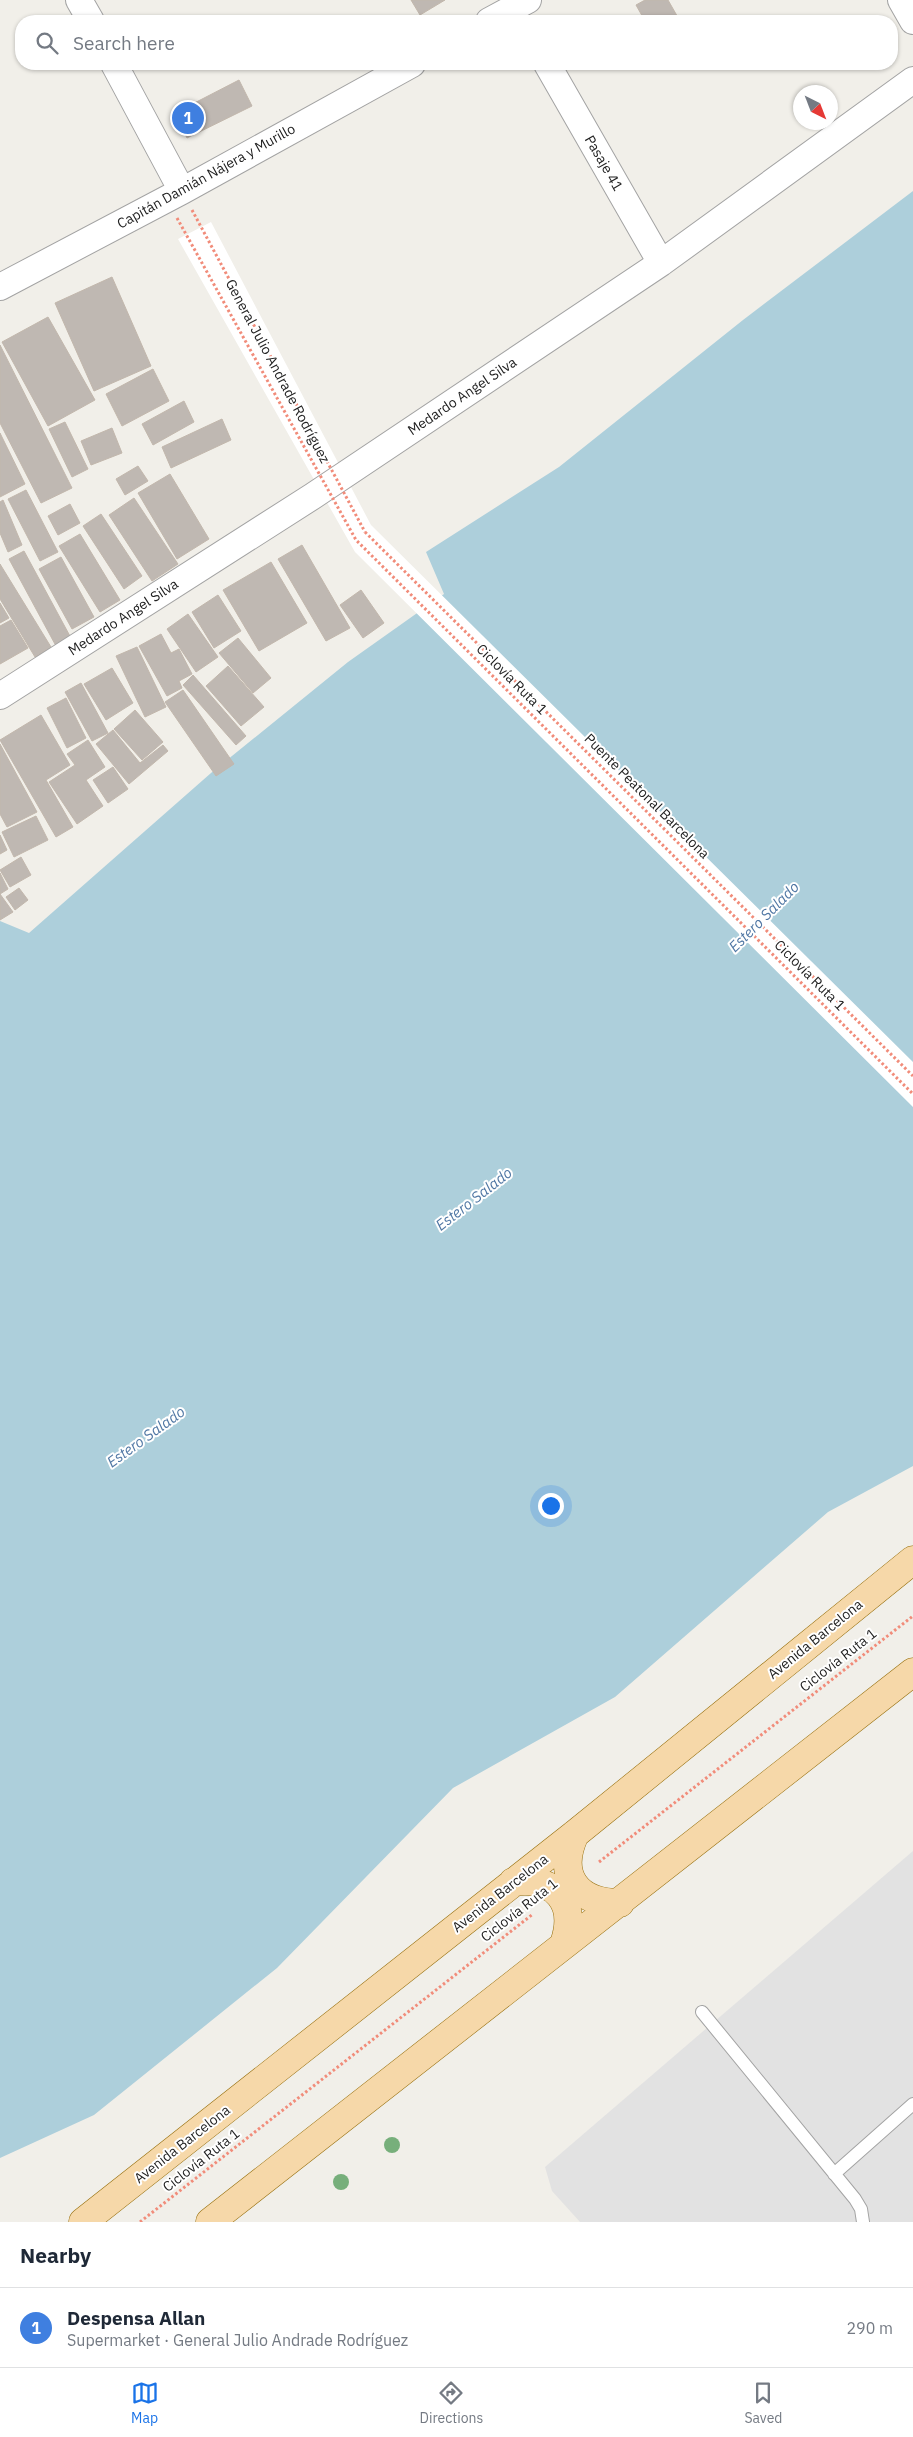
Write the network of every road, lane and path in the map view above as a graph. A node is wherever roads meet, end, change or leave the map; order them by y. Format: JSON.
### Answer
{"nodes":[{"id":1,"x":79,"y":0,"type":"edge"},
{"id":2,"x":901,"y":0,"type":"edge"},
{"id":3,"x":522,"y":9,"type":"edge"},
{"id":4,"x":88,"y":15,"type":"edge"},
{"id":5,"x":506,"y":15,"type":"edge"},
{"id":6,"x":913,"y":21,"type":"edge"},
{"id":7,"x":117,"y":70,"type":"edge"},
{"id":8,"x":402,"y":70,"type":"edge"},
{"id":9,"x":550,"y":70,"type":"edge"},
{"id":10,"x":913,"y":80,"type":"edge"},
{"id":11,"x":187,"y":200,"type":"junction"},
{"id":12,"x":177,"y":218,"type":"dead end"},
{"id":13,"x":661,"y":263,"type":"junction"},
{"id":14,"x":0,"y":288,"type":"edge"},
{"id":15,"x":365,"y":532,"type":"joint"},
{"id":16,"x":0,"y":696,"type":"edge"},
{"id":17,"x":913,"y":1076,"type":"edge"},
{"id":18,"x":913,"y":1094,"type":"edge"},
{"id":19,"x":911,"y":1564,"type":"edge"},
{"id":20,"x":913,"y":1616,"type":"edge"},
{"id":21,"x":913,"y":1672,"type":"edge"},
{"id":22,"x":575,"y":1834,"type":"junction"},
{"id":23,"x":513,"y":1882,"type":"junction"},
{"id":24,"x":566,"y":1888,"type":"junction"},
{"id":25,"x":620,"y":1903,"type":"junction"},
{"id":26,"x":564,"y":1944,"type":"junction"},
{"id":27,"x":702,"y":2012,"type":"dead end"},
{"id":28,"x":913,"y":2104,"type":"edge"},
{"id":29,"x":834,"y":2174,"type":"junction"},
{"id":30,"x":83,"y":2222,"type":"edge"},
{"id":31,"x":140,"y":2222,"type":"edge"},
{"id":32,"x":210,"y":2222,"type":"edge"},
{"id":33,"x":863,"y":2222,"type":"edge"}],
"edges":[{"from":1,"to":4,"type":"street"},
{"from":2,"to":6,"type":"street"},
{"from":3,"to":5,"type":"street"},
{"from":7,"to":11,"type":"street"},
{"from":8,"to":11,"type":"street","name":"Capitán Damián Nájera y Murillo"},
{"from":9,"to":13,"type":"street","name":"Pasaje 41"},
{"from":10,"to":13,"type":"street","name":"Medardo Angel Silva"},
{"from":11,"to":14,"type":"street","name":"Capitán Damián Nájera y Murillo"},
{"from":11,"to":15,"type":"path","name":"General Julio Andrade Rodríguez","bridge":true},
{"from":12,"to":18,"type":"path","name":"Ciclovía Ruta 1","bridge":true},
{"from":13,"to":16,"type":"street","name":"Medardo Angel Silva"},
{"from":15,"to":17,"type":"path","name":"Puente Peatonal Barcelona"},
{"from":19,"to":22,"type":"main road","name":"Avenida Barcelona"},
{"from":20,"to":24,"type":"path","name":"Ciclovía Ruta 1"},
{"from":21,"to":25,"type":"main road"},
{"from":22,"to":23,"type":"main road","name":"Avenida Barcelona"},
{"from":22,"to":24,"type":"main road"},
{"from":23,"to":24,"type":"main road"},
{"from":23,"to":30,"type":"main road","name":"Avenida Barcelona"},
{"from":24,"to":25,"type":"main road"},
{"from":24,"to":26,"type":"main road"},
{"from":24,"to":31,"type":"path","name":"Ciclovía Ruta 1"},
{"from":25,"to":26,"type":"main road"},
{"from":26,"to":32,"type":"main road"},
{"from":27,"to":29,"type":"lane"},
{"from":28,"to":29,"type":"lane"},
{"from":29,"to":33,"type":"lane"}]}
